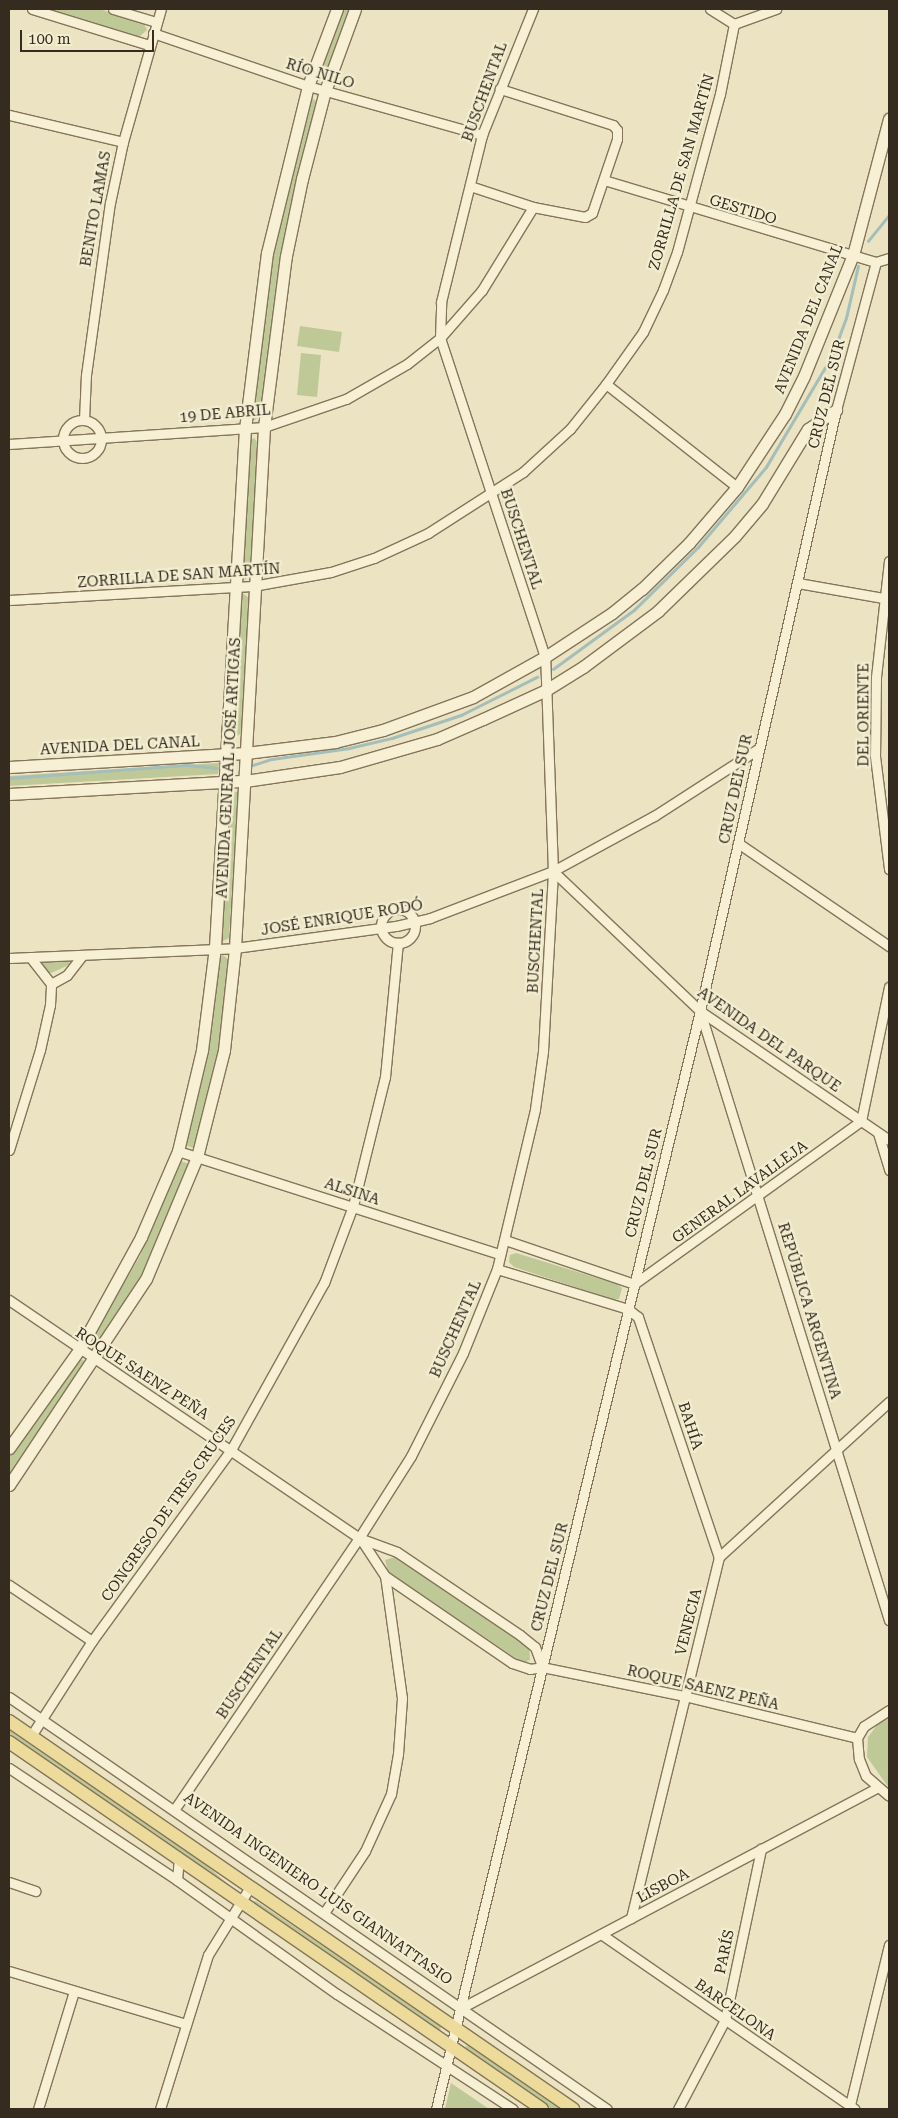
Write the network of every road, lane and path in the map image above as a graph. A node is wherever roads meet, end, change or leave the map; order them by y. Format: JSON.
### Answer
{"nodes":[{"id":1,"x":32,"y":9,"type":"edge"},
{"id":2,"x":113,"y":9,"type":"edge"},
{"id":3,"x":161,"y":9,"type":"edge"},
{"id":4,"x":337,"y":9,"type":"edge"},
{"id":5,"x":355,"y":9,"type":"edge"},
{"id":6,"x":533,"y":9,"type":"edge"},
{"id":7,"x":710,"y":9,"type":"edge"},
{"id":8,"x":776,"y":9,"type":"edge"},
{"id":9,"x":156,"y":22,"type":"junction"},
{"id":10,"x":734,"y":24,"type":"junction"},
{"id":11,"x":153,"y":33,"type":"junction"},
{"id":12,"x":149,"y":44,"type":"junction"},
{"id":13,"x":308,"y":86,"type":"junction"},
{"id":14,"x":500,"y":89,"type":"junction"},
{"id":15,"x":325,"y":91,"type":"junction"},
{"id":16,"x":9,"y":114,"type":"edge"},
{"id":17,"x":889,"y":119,"type":"edge"},
{"id":18,"x":482,"y":135,"type":"junction"},
{"id":19,"x":122,"y":142,"type":"junction"},
{"id":20,"x":604,"y":180,"type":"junction"},
{"id":21,"x":470,"y":186,"type":"junction"},
{"id":22,"x":533,"y":207,"type":"junction"},
{"id":23,"x":690,"y":208,"type":"junction"},
{"id":24,"x":853,"y":255,"type":"junction"},
{"id":25,"x":889,"y":258,"type":"edge"},
{"id":26,"x":876,"y":262,"type":"junction"},
{"id":27,"x":440,"y":338,"type":"junction"},
{"id":28,"x":606,"y":384,"type":"junction"},
{"id":29,"x":836,"y":410,"type":"junction"},
{"id":30,"x":84,"y":420,"type":"junction"},
{"id":31,"x":264,"y":427,"type":"junction"},
{"id":32,"x":245,"y":429,"type":"junction"},
{"id":33,"x":101,"y":437,"type":"junction"},
{"id":34,"x":63,"y":440,"type":"junction"},
{"id":35,"x":9,"y":444,"type":"edge"},
{"id":36,"x":737,"y":487,"type":"junction"},
{"id":37,"x":491,"y":494,"type":"junction"},
{"id":38,"x":889,"y":561,"type":"edge"},
{"id":39,"x":798,"y":583,"type":"junction"},
{"id":40,"x":254,"y":586,"type":"junction"},
{"id":41,"x":235,"y":588,"type":"junction"},
{"id":42,"x":886,"y":599,"type":"edge"},
{"id":43,"x":9,"y":600,"type":"edge"},
{"id":44,"x":545,"y":657,"type":"junction"},
{"id":45,"x":546,"y":690,"type":"junction"},
{"id":46,"x":758,"y":749,"type":"junction"},
{"id":47,"x":246,"y":753,"type":"junction"},
{"id":48,"x":227,"y":754,"type":"junction"},
{"id":49,"x":9,"y":767,"type":"edge"},
{"id":50,"x":244,"y":781,"type":"junction"},
{"id":51,"x":225,"y":782,"type":"junction"},
{"id":52,"x":9,"y":794,"type":"edge"},
{"id":53,"x":738,"y":843,"type":"junction"},
{"id":54,"x":889,"y":869,"type":"edge"},
{"id":55,"x":553,"y":871,"type":"junction"},
{"id":56,"x":414,"y":922,"type":"junction"},
{"id":57,"x":381,"y":928,"type":"junction"},
{"id":58,"x":398,"y":943,"type":"junction"},
{"id":59,"x":889,"y":946,"type":"edge"},
{"id":60,"x":215,"y":947,"type":"junction"},
{"id":61,"x":235,"y":948,"type":"junction"},
{"id":62,"x":82,"y":956,"type":"junction"},
{"id":63,"x":30,"y":957,"type":"junction"},
{"id":64,"x":9,"y":958,"type":"edge"},
{"id":65,"x":51,"y":984,"type":"junction"},
{"id":66,"x":889,"y":987,"type":"edge"},
{"id":67,"x":700,"y":1011,"type":"junction"},
{"id":68,"x":861,"y":1121,"type":"junction"},
{"id":69,"x":878,"y":1133,"type":"junction"},
{"id":70,"x":889,"y":1140,"type":"edge"},
{"id":71,"x":9,"y":1150,"type":"edge"},
{"id":72,"x":178,"y":1151,"type":"junction"},
{"id":73,"x":197,"y":1156,"type":"junction"},
{"id":74,"x":889,"y":1170,"type":"edge"},
{"id":75,"x":760,"y":1197,"type":"junction"},
{"id":76,"x":353,"y":1206,"type":"junction"},
{"id":77,"x":505,"y":1240,"type":"junction"},
{"id":78,"x":498,"y":1254,"type":"junction"},
{"id":79,"x":497,"y":1269,"type":"junction"},
{"id":80,"x":634,"y":1284,"type":"junction"},
{"id":81,"x":9,"y":1300,"type":"edge"},
{"id":82,"x":628,"y":1309,"type":"junction"},
{"id":83,"x":79,"y":1350,"type":"junction"},
{"id":84,"x":94,"y":1359,"type":"junction"},
{"id":85,"x":889,"y":1402,"type":"edge"},
{"id":86,"x":9,"y":1448,"type":"edge"},
{"id":87,"x":232,"y":1448,"type":"junction"},
{"id":88,"x":838,"y":1448,"type":"junction"},
{"id":89,"x":9,"y":1485,"type":"edge"},
{"id":90,"x":360,"y":1538,"type":"junction"},
{"id":91,"x":719,"y":1557,"type":"junction"},
{"id":92,"x":385,"y":1576,"type":"junction"},
{"id":93,"x":9,"y":1586,"type":"edge"},
{"id":94,"x":889,"y":1620,"type":"edge"},
{"id":95,"x":92,"y":1641,"type":"junction"},
{"id":96,"x":542,"y":1667,"type":"junction"},
{"id":97,"x":684,"y":1696,"type":"junction"},
{"id":98,"x":9,"y":1697,"type":"edge"},
{"id":99,"x":889,"y":1710,"type":"edge"},
{"id":100,"x":9,"y":1721,"type":"edge"},
{"id":101,"x":41,"y":1721,"type":"junction"},
{"id":102,"x":31,"y":1736,"type":"junction"},
{"id":103,"x":857,"y":1738,"type":"junction"},
{"id":104,"x":9,"y":1742,"type":"edge"},
{"id":105,"x":9,"y":1768,"type":"edge"},
{"id":106,"x":877,"y":1788,"type":"junction"},
{"id":107,"x":889,"y":1796,"type":"edge"},
{"id":108,"x":174,"y":1810,"type":"junction"},
{"id":109,"x":761,"y":1849,"type":"junction"},
{"id":110,"x":179,"y":1859,"type":"junction"},
{"id":111,"x":176,"y":1880,"type":"junction"},
{"id":112,"x":9,"y":1882,"type":"edge"},
{"id":113,"x":250,"y":1887,"type":"junction"},
{"id":114,"x":35,"y":1891,"type":"dead end"},
{"id":115,"x":240,"y":1901,"type":"junction"},
{"id":116,"x":324,"y":1913,"type":"junction"},
{"id":117,"x":228,"y":1917,"type":"junction"},
{"id":118,"x":631,"y":1918,"type":"junction"},
{"id":119,"x":601,"y":1934,"type":"junction"},
{"id":120,"x":889,"y":1946,"type":"edge"},
{"id":121,"x":9,"y":1971,"type":"edge"},
{"id":122,"x":74,"y":1991,"type":"junction"},
{"id":123,"x":461,"y":2008,"type":"junction"},
{"id":124,"x":725,"y":2020,"type":"junction"},
{"id":125,"x":186,"y":2024,"type":"junction"},
{"id":126,"x":455,"y":2028,"type":"junction"},
{"id":127,"x":451,"y":2046,"type":"junction"},
{"id":128,"x":446,"y":2068,"type":"junction"},
{"id":129,"x":851,"y":2108,"type":"edge"},
{"id":130,"x":38,"y":2109,"type":"edge"},
{"id":131,"x":160,"y":2109,"type":"edge"},
{"id":132,"x":436,"y":2109,"type":"edge"},
{"id":133,"x":512,"y":2109,"type":"edge"},
{"id":134,"x":542,"y":2109,"type":"edge"},
{"id":135,"x":573,"y":2109,"type":"edge"},
{"id":136,"x":607,"y":2109,"type":"edge"},
{"id":137,"x":678,"y":2109,"type":"edge"}],
"edges":[{"from":1,"to":12,"type":"street"},
{"from":2,"to":9,"type":"street"},
{"from":3,"to":9,"type":"street","name":"BENITO LAMAS"},
{"from":4,"to":13,"type":"street","name":"AVENIDA GENERAL JOSÉ ARTIGAS"},
{"from":5,"to":15,"type":"street","name":"AVENIDA GENERAL JOSÉ ARTIGAS"},
{"from":6,"to":14,"type":"street","name":"BUSCHENTAL"},
{"from":7,"to":10,"type":"street"},
{"from":8,"to":10,"type":"street"},
{"from":9,"to":11,"type":"street","name":"BENITO LAMAS"},
{"from":10,"to":23,"type":"street","name":"ZORRILLA DE SAN MARTÍN"},
{"from":11,"to":12,"type":"street","name":"BENITO LAMAS"},
{"from":11,"to":13,"type":"street","name":"RÍO NILO"},
{"from":12,"to":19,"type":"street","name":"BENITO LAMAS"},
{"from":13,"to":15,"type":"street","name":"RÍO NILO"},
{"from":13,"to":32,"type":"street","name":"AVENIDA GENERAL JOSÉ ARTIGAS"},
{"from":14,"to":18,"type":"street","name":"BUSCHENTAL"},
{"from":14,"to":20,"type":"street"},
{"from":15,"to":18,"type":"street","name":"RÍO NILO"},
{"from":15,"to":31,"type":"street","name":"AVENIDA GENERAL JOSÉ ARTIGAS"},
{"from":16,"to":19,"type":"street"},
{"from":17,"to":24,"type":"street","name":"AVENIDA DEL CANAL"},
{"from":18,"to":21,"type":"street","name":"BUSCHENTAL"},
{"from":19,"to":30,"type":"street","name":"BENITO LAMAS"},
{"from":20,"to":22,"type":"street"},
{"from":20,"to":23,"type":"street","name":"GESTIDO"},
{"from":21,"to":22,"type":"street"},
{"from":21,"to":27,"type":"street","name":"BUSCHENTAL"},
{"from":22,"to":27,"type":"street","name":"19 DE ABRIL"},
{"from":23,"to":24,"type":"street","name":"GESTIDO"},
{"from":23,"to":28,"type":"street","name":"ZORRILLA DE SAN MARTÍN"},
{"from":24,"to":26,"type":"street","name":"GESTIDO"},
{"from":24,"to":36,"type":"street","name":"AVENIDA DEL CANAL"},
{"from":25,"to":26,"type":"street"},
{"from":26,"to":29,"type":"street","name":"CRUZ DEL SUR"},
{"from":27,"to":31,"type":"street","name":"19 DE ABRIL"},
{"from":27,"to":37,"type":"street","name":"BUSCHENTAL"},
{"from":28,"to":36,"type":"street"},
{"from":28,"to":37,"type":"street","name":"ZORRILLA DE SAN MARTÍN"},
{"from":29,"to":39,"type":"street","name":"CRUZ DEL SUR"},
{"from":29,"to":45,"type":"street"},
{"from":30,"to":33,"type":"street"},
{"from":30,"to":34,"type":"street"},
{"from":31,"to":32,"type":"street","name":"19 DE ABRIL"},
{"from":31,"to":40,"type":"street","name":"AVENIDA GENERAL JOSÉ ARTIGAS"},
{"from":32,"to":33,"type":"street","name":"19 DE ABRIL"},
{"from":32,"to":41,"type":"street","name":"AVENIDA GENERAL JOSÉ ARTIGAS"},
{"from":33,"to":34,"type":"street","name":"19 DE ABRIL"},
{"from":33,"to":34,"type":"street"},
{"from":34,"to":35,"type":"street","name":"19 DE ABRIL"},
{"from":36,"to":44,"type":"street","name":"AVENIDA DEL CANAL"},
{"from":37,"to":40,"type":"street","name":"ZORRILLA DE SAN MARTÍN"},
{"from":37,"to":44,"type":"street","name":"BUSCHENTAL"},
{"from":38,"to":42,"type":"street","name":"DEL ORIENTE"},
{"from":39,"to":42,"type":"street"},
{"from":39,"to":46,"type":"street","name":"CRUZ DEL SUR"},
{"from":40,"to":41,"type":"street","name":"ZORRILLA DE SAN MARTÍN"},
{"from":40,"to":47,"type":"street","name":"AVENIDA GENERAL JOSÉ ARTIGAS"},
{"from":41,"to":43,"type":"street","name":"ZORRILLA DE SAN MARTÍN"},
{"from":41,"to":48,"type":"street","name":"AVENIDA GENERAL JOSÉ ARTIGAS"},
{"from":42,"to":54,"type":"street","name":"DEL ORIENTE"},
{"from":44,"to":45,"type":"street","name":"BUSCHENTAL"},
{"from":44,"to":47,"type":"street","name":"AVENIDA DEL CANAL"},
{"from":45,"to":50,"type":"street"},
{"from":45,"to":55,"type":"street","name":"BUSCHENTAL"},
{"from":46,"to":53,"type":"street","name":"CRUZ DEL SUR"},
{"from":46,"to":55,"type":"street","name":"JOSÉ ENRIQUE RODÓ"},
{"from":47,"to":48,"type":"street","name":"AVENIDA DEL CANAL"},
{"from":47,"to":50,"type":"street","name":"AVENIDA GENERAL JOSÉ ARTIGAS"},
{"from":48,"to":49,"type":"street","name":"AVENIDA DEL CANAL"},
{"from":48,"to":51,"type":"street","name":"AVENIDA GENERAL JOSÉ ARTIGAS"},
{"from":50,"to":51,"type":"street"},
{"from":50,"to":61,"type":"street","name":"AVENIDA GENERAL JOSÉ ARTIGAS"},
{"from":51,"to":52,"type":"street"},
{"from":51,"to":60,"type":"street","name":"AVENIDA GENERAL JOSÉ ARTIGAS"},
{"from":53,"to":59,"type":"street"},
{"from":53,"to":67,"type":"street","name":"CRUZ DEL SUR"},
{"from":55,"to":56,"type":"street","name":"JOSÉ ENRIQUE RODÓ"},
{"from":55,"to":67,"type":"street","name":"AVENIDA DEL PARQUE"},
{"from":55,"to":77,"type":"street","name":"BUSCHENTAL"},
{"from":56,"to":57,"type":"street","name":"JOSÉ ENRIQUE RODÓ"},
{"from":56,"to":57,"type":"street"},
{"from":56,"to":58,"type":"street"},
{"from":57,"to":58,"type":"street"},
{"from":57,"to":61,"type":"street","name":"JOSÉ ENRIQUE RODÓ"},
{"from":58,"to":76,"type":"street","name":"CONGRESO DE TRES CRUCES"},
{"from":60,"to":61,"type":"street","name":"JOSÉ ENRIQUE RODÓ"},
{"from":60,"to":62,"type":"street","name":"JOSÉ ENRIQUE RODÓ"},
{"from":60,"to":72,"type":"street","name":"AVENIDA GENERAL JOSÉ ARTIGAS"},
{"from":61,"to":73,"type":"street","name":"AVENIDA GENERAL JOSÉ ARTIGAS"},
{"from":62,"to":63,"type":"street","name":"JOSÉ ENRIQUE RODÓ"},
{"from":62,"to":65,"type":"street"},
{"from":63,"to":64,"type":"street","name":"JOSÉ ENRIQUE RODÓ"},
{"from":63,"to":65,"type":"street"},
{"from":65,"to":71,"type":"street"},
{"from":66,"to":68,"type":"street"},
{"from":67,"to":68,"type":"street","name":"AVENIDA DEL PARQUE"},
{"from":67,"to":75,"type":"street","name":"REPÚBLICA ARGENTINA"},
{"from":67,"to":80,"type":"street","name":"CRUZ DEL SUR"},
{"from":68,"to":69,"type":"street","name":"AVENIDA DEL PARQUE"},
{"from":68,"to":75,"type":"street","name":"GENERAL LAVALLEJA"},
{"from":69,"to":70,"type":"street","name":"AVENIDA DEL PARQUE"},
{"from":69,"to":74,"type":"street"},
{"from":72,"to":73,"type":"street","name":"ALSINA"},
{"from":72,"to":83,"type":"street","name":"AVENIDA GENERAL JOSÉ ARTIGAS"},
{"from":73,"to":76,"type":"street","name":"ALSINA"},
{"from":73,"to":84,"type":"street","name":"AVENIDA GENERAL JOSÉ ARTIGAS"},
{"from":75,"to":80,"type":"street","name":"GENERAL LAVALLEJA"},
{"from":75,"to":88,"type":"street","name":"REPÚBLICA ARGENTINA"},
{"from":76,"to":78,"type":"street","name":"ALSINA"},
{"from":76,"to":87,"type":"street","name":"CONGRESO DE TRES CRUCES"},
{"from":77,"to":78,"type":"street","name":"BUSCHENTAL"},
{"from":77,"to":80,"type":"street"},
{"from":78,"to":79,"type":"street","name":"BUSCHENTAL"},
{"from":79,"to":82,"type":"street"},
{"from":79,"to":90,"type":"street","name":"BUSCHENTAL"},
{"from":80,"to":82,"type":"street","name":"CRUZ DEL SUR"},
{"from":81,"to":83,"type":"street","name":"ROQUE SAENZ PEÑA"},
{"from":82,"to":91,"type":"street","name":"BAHÍA"},
{"from":82,"to":96,"type":"street","name":"CRUZ DEL SUR"},
{"from":83,"to":84,"type":"street","name":"ROQUE SAENZ PEÑA"},
{"from":83,"to":86,"type":"street","name":"AVENIDA GENERAL JOSÉ ARTIGAS"},
{"from":84,"to":87,"type":"street","name":"ROQUE SAENZ PEÑA"},
{"from":84,"to":89,"type":"street","name":"AVENIDA GENERAL JOSÉ ARTIGAS"},
{"from":85,"to":88,"type":"street"},
{"from":87,"to":90,"type":"street","name":"ROQUE SAENZ PEÑA"},
{"from":87,"to":95,"type":"street","name":"CONGRESO DE TRES CRUCES"},
{"from":88,"to":91,"type":"street"},
{"from":88,"to":94,"type":"street","name":"REPÚBLICA ARGENTINA"},
{"from":90,"to":92,"type":"street","name":"ROQUE SAENZ PEÑA"},
{"from":90,"to":96,"type":"street","name":"ROQUE SAENZ PEÑA"},
{"from":90,"to":108,"type":"street","name":"BUSCHENTAL"},
{"from":91,"to":97,"type":"street","name":"VENECIA"},
{"from":92,"to":96,"type":"street","name":"ROQUE SAENZ PEÑA"},
{"from":92,"to":116,"type":"street"},
{"from":93,"to":95,"type":"street"},
{"from":95,"to":101,"type":"street","name":"CONGRESO DE TRES CRUCES"},
{"from":96,"to":97,"type":"street","name":"ROQUE SAENZ PEÑA"},
{"from":96,"to":123,"type":"street","name":"CRUZ DEL SUR"},
{"from":97,"to":103,"type":"street","name":"ROQUE SAENZ PEÑA"},
{"from":97,"to":118,"type":"street","name":"VENECIA"},
{"from":98,"to":101,"type":"street","name":"AVENIDA INGENIERO LUIS GIANNATTASIO"},
{"from":99,"to":103,"type":"street"},
{"from":100,"to":102,"type":"main road"},
{"from":101,"to":102,"type":"street","name":"CONGRESO DE TRES CRUCES"},
{"from":101,"to":108,"type":"street","name":"AVENIDA INGENIERO LUIS GIANNATTASIO"},
{"from":102,"to":113,"type":"main road"},
{"from":103,"to":106,"type":"street"},
{"from":104,"to":110,"type":"main road"},
{"from":105,"to":111,"type":"street"},
{"from":106,"to":107,"type":"street"},
{"from":106,"to":109,"type":"street","name":"LISBOA"},
{"from":108,"to":116,"type":"street","name":"AVENIDA INGENIERO LUIS GIANNATTASIO"},
{"from":109,"to":118,"type":"street","name":"LISBOA"},
{"from":109,"to":124,"type":"street","name":"PARÍS"},
{"from":110,"to":111,"type":"street"},
{"from":110,"to":115,"type":"main road"},
{"from":111,"to":117,"type":"street"},
{"from":112,"to":114,"type":"street"},
{"from":113,"to":115,"type":"street"},
{"from":113,"to":126,"type":"main road"},
{"from":115,"to":117,"type":"street"},
{"from":115,"to":127,"type":"main road"},
{"from":116,"to":123,"type":"street","name":"AVENIDA INGENIERO LUIS GIANNATTASIO"},
{"from":117,"to":125,"type":"street"},
{"from":117,"to":128,"type":"street"},
{"from":118,"to":119,"type":"street","name":"LISBOA"},
{"from":119,"to":123,"type":"street","name":"LISBOA"},
{"from":119,"to":124,"type":"street","name":"BARCELONA"},
{"from":120,"to":129,"type":"street"},
{"from":121,"to":122,"type":"street"},
{"from":122,"to":125,"type":"street"},
{"from":122,"to":130,"type":"street"},
{"from":123,"to":126,"type":"street","name":"CRUZ DEL SUR"},
{"from":123,"to":136,"type":"street","name":"AVENIDA INGENIERO LUIS GIANNATTASIO"},
{"from":124,"to":129,"type":"street","name":"BARCELONA"},
{"from":124,"to":137,"type":"street","name":"PARÍS"},
{"from":125,"to":131,"type":"street"},
{"from":126,"to":127,"type":"street","name":"CRUZ DEL SUR"},
{"from":126,"to":135,"type":"main road"},
{"from":127,"to":128,"type":"street","name":"CRUZ DEL SUR"},
{"from":127,"to":134,"type":"main road"},
{"from":128,"to":132,"type":"street","name":"CRUZ DEL SUR"},
{"from":128,"to":133,"type":"street"}]}
